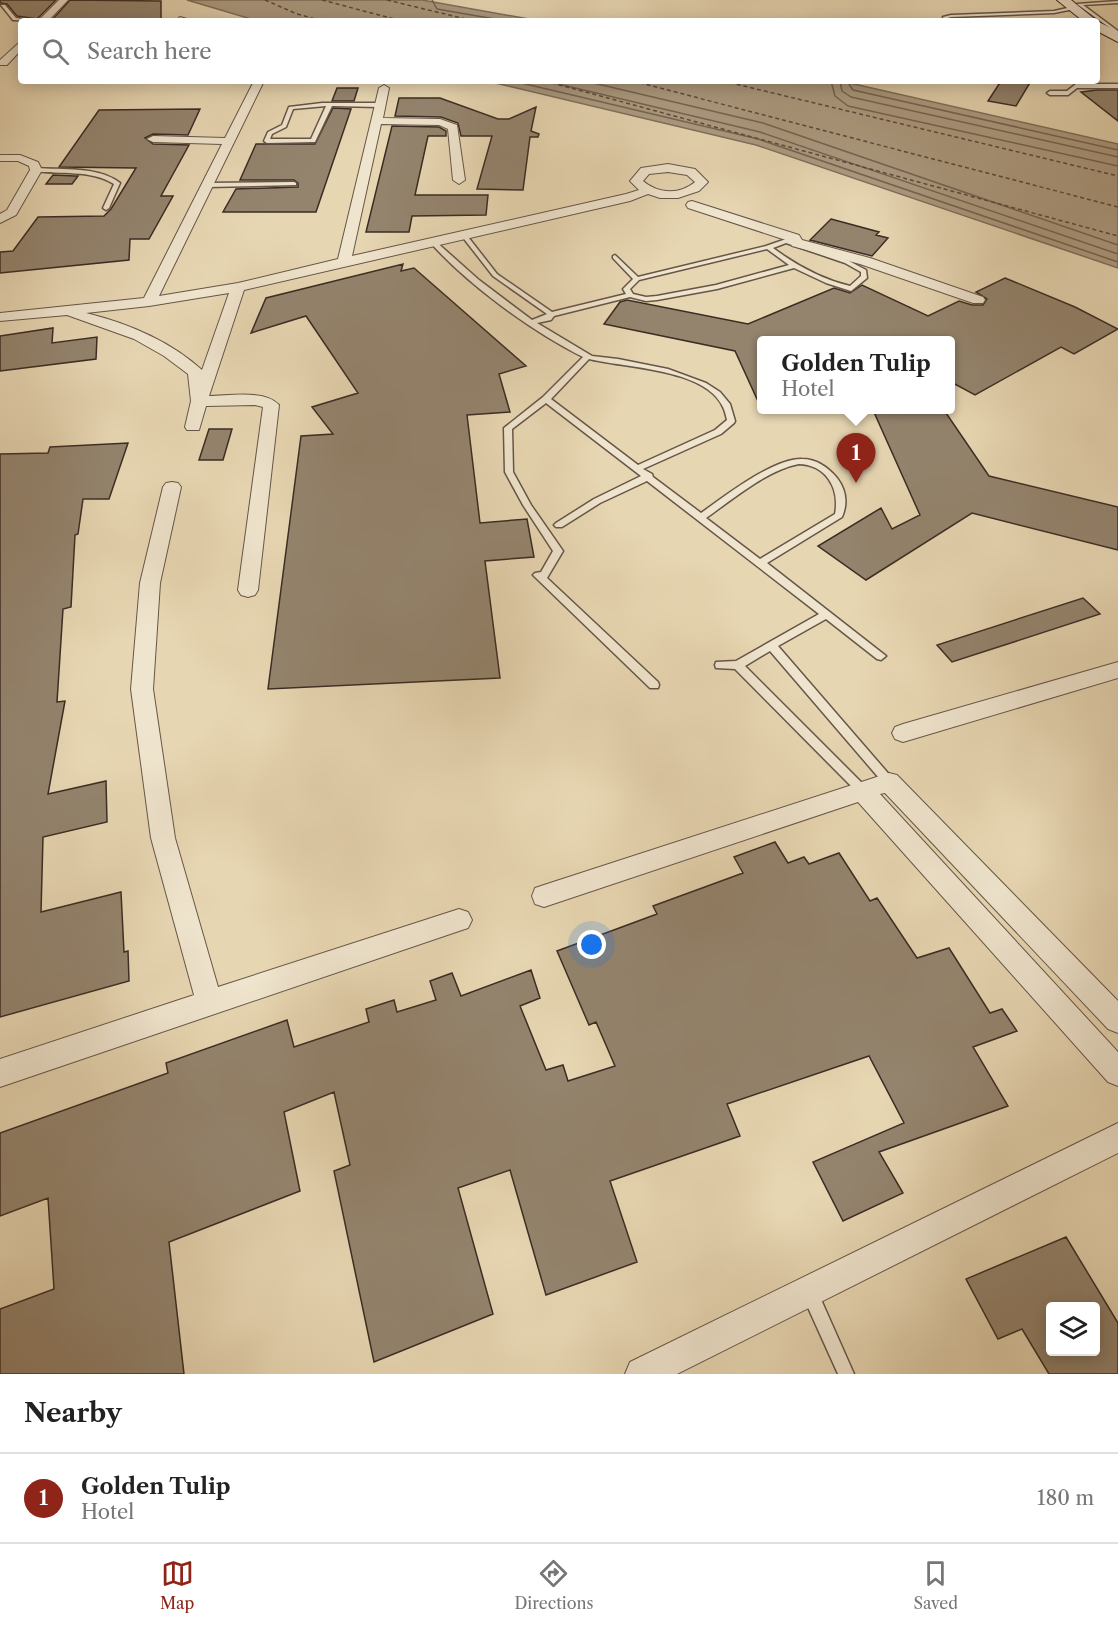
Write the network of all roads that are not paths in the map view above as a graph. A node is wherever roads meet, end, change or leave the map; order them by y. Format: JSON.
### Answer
{"nodes":[{"id":1,"x":64,"y":0,"type":"edge"},
{"id":2,"x":1040,"y":0,"type":"edge"},
{"id":3,"x":1118,"y":2,"type":"edge"},
{"id":4,"x":1068,"y":4,"type":"edge"},
{"id":5,"x":3,"y":6,"type":"dead end"},
{"id":6,"x":1053,"y":12,"type":"junction"},
{"id":7,"x":980,"y":15,"type":"junction"},
{"id":8,"x":46,"y":18,"type":"edge"},
{"id":9,"x":945,"y":18,"type":"edge"},
{"id":10,"x":983,"y":18,"type":"edge"},
{"id":11,"x":1062,"y":18,"type":"edge"},
{"id":12,"x":1087,"y":18,"type":"edge"},
{"id":13,"x":1098,"y":18,"type":"edge"},
{"id":14,"x":18,"y":19,"type":"edge"},
{"id":15,"x":1100,"y":20,"type":"edge"},
{"id":16,"x":1100,"y":27,"type":"edge"},
{"id":17,"x":1118,"y":33,"type":"edge"},
{"id":18,"x":1118,"y":38,"type":"edge"},
{"id":19,"x":18,"y":47,"type":"edge"},
{"id":20,"x":18,"y":62,"type":"edge"},
{"id":21,"x":1,"y":63,"type":"edge"},
{"id":22,"x":258,"y":84,"type":"edge"},
{"id":23,"x":1118,"y":86,"type":"edge"},
{"id":24,"x":384,"y":88,"type":"dead end"},
{"id":25,"x":1050,"y":93,"type":"dead end"},
{"id":26,"x":379,"y":105,"type":"junction"},
{"id":27,"x":329,"y":106,"type":"junction"},
{"id":28,"x":376,"y":120,"type":"junction"},
{"id":29,"x":153,"y":139,"type":"dead end"},
{"id":30,"x":229,"y":141,"type":"junction"},
{"id":31,"x":0,"y":158,"type":"edge"},
{"id":32,"x":36,"y":170,"type":"junction"},
{"id":33,"x":459,"y":180,"type":"dead end"},
{"id":34,"x":294,"y":184,"type":"dead end"},
{"id":35,"x":207,"y":185,"type":"junction"},
{"id":36,"x":646,"y":191,"type":"dead end"},
{"id":37,"x":692,"y":205,"type":"dead end"},
{"id":38,"x":106,"y":208,"type":"dead end"},
{"id":39,"x":0,"y":219,"type":"edge"},
{"id":40,"x":463,"y":234,"type":"junction"},
{"id":41,"x":791,"y":240,"type":"junction"},
{"id":42,"x":432,"y":241,"type":"junction"},
{"id":43,"x":768,"y":247,"type":"junction"},
{"id":44,"x":615,"y":258,"type":"dead end"},
{"id":45,"x":344,"y":261,"type":"junction"},
{"id":46,"x":793,"y":267,"type":"junction"},
{"id":47,"x":637,"y":279,"type":"junction"},
{"id":48,"x":237,"y":287,"type":"junction"},
{"id":49,"x":630,"y":295,"type":"junction"},
{"id":50,"x":978,"y":300,"type":"dead end"},
{"id":51,"x":149,"y":302,"type":"junction"},
{"id":52,"x":58,"y":311,"type":"junction"},
{"id":53,"x":550,"y":314,"type":"junction"},
{"id":54,"x":0,"y":317,"type":"edge"},
{"id":55,"x":531,"y":323,"type":"junction"},
{"id":56,"x":587,"y":357,"type":"junction"},
{"id":57,"x":546,"y":399,"type":"junction"},
{"id":58,"x":199,"y":401,"type":"junction"},
{"id":59,"x":193,"y":427,"type":"dead end"},
{"id":60,"x":639,"y":468,"type":"junction"},
{"id":61,"x":649,"y":476,"type":"junction"},
{"id":62,"x":172,"y":487,"type":"dead end"},
{"id":63,"x":701,"y":517,"type":"junction"},
{"id":64,"x":559,"y":525,"type":"dead end"},
{"id":65,"x":760,"y":563,"type":"junction"},
{"id":66,"x":248,"y":590,"type":"dead end"},
{"id":67,"x":826,"y":614,"type":"junction"},
{"id":68,"x":772,"y":646,"type":"junction"},
{"id":69,"x":881,"y":656,"type":"dead end"},
{"id":70,"x":720,"y":665,"type":"dead end"},
{"id":71,"x":738,"y":665,"type":"junction"},
{"id":72,"x":1118,"y":670,"type":"edge"},
{"id":73,"x":654,"y":685,"type":"dead end"},
{"id":74,"x":903,"y":733,"type":"dead end"},
{"id":75,"x":889,"y":782,"type":"junction"},
{"id":76,"x":862,"y":790,"type":"junction"},
{"id":77,"x":544,"y":896,"type":"dead end"},
{"id":78,"x":459,"y":920,"type":"dead end"},
{"id":79,"x":210,"y":1004,"type":"junction"},
{"id":80,"x":1118,"y":1020,"type":"edge"},
{"id":81,"x":0,"y":1072,"type":"edge"},
{"id":82,"x":1118,"y":1072,"type":"edge"},
{"id":83,"x":1118,"y":1138,"type":"edge"},
{"id":84,"x":809,"y":1292,"type":"junction"},
{"id":85,"x":642,"y":1374,"type":"edge"},
{"id":86,"x":846,"y":1374,"type":"edge"}],
"edges":[{"from":1,"to":8,"type":"street"},
{"from":2,"to":6,"type":"main road"},
{"from":3,"to":13,"type":"lane"},
{"from":4,"to":6,"type":"lane"},
{"from":4,"to":12,"type":"main road"},
{"from":5,"to":14,"type":"lane"},
{"from":6,"to":7,"type":"lane"},
{"from":6,"to":11,"type":"main road"},
{"from":7,"to":9,"type":"lane"},
{"from":7,"to":10,"type":"lane"},
{"from":15,"to":17,"type":"lane"},
{"from":16,"to":18,"type":"main road"},
{"from":19,"to":21,"type":"street"},
{"from":20,"to":21,"type":"street"},
{"from":22,"to":30,"type":"street"},
{"from":23,"to":25,"type":"lane"},
{"from":24,"to":26,"type":"street"},
{"from":26,"to":27,"type":"lane"},
{"from":26,"to":28,"type":"street"},
{"from":27,"to":27,"type":"lane"},
{"from":28,"to":33,"type":"street"},
{"from":28,"to":45,"type":"street"},
{"from":29,"to":30,"type":"street"},
{"from":30,"to":35,"type":"street"},
{"from":31,"to":32,"type":"street"},
{"from":32,"to":38,"type":"lane"},
{"from":32,"to":39,"type":"street"},
{"from":34,"to":35,"type":"lane"},
{"from":35,"to":51,"type":"street"},
{"from":36,"to":40,"type":"street"},
{"from":37,"to":41,"type":"street"},
{"from":40,"to":42,"type":"street"},
{"from":40,"to":53,"type":"lane"},
{"from":41,"to":43,"type":"lane"},
{"from":41,"to":46,"type":"lane"},
{"from":41,"to":50,"type":"street"},
{"from":42,"to":45,"type":"street"},
{"from":42,"to":55,"type":"lane"},
{"from":43,"to":46,"type":"lane"},
{"from":43,"to":47,"type":"lane"},
{"from":44,"to":47,"type":"lane"},
{"from":45,"to":48,"type":"street"},
{"from":46,"to":49,"type":"lane"},
{"from":47,"to":49,"type":"lane"},
{"from":48,"to":51,"type":"street"},
{"from":48,"to":58,"type":"street"},
{"from":49,"to":53,"type":"lane"},
{"from":51,"to":52,"type":"street"},
{"from":52,"to":54,"type":"street"},
{"from":52,"to":58,"type":"street"},
{"from":53,"to":55,"type":"lane"},
{"from":55,"to":56,"type":"lane"},
{"from":56,"to":57,"type":"lane"},
{"from":56,"to":60,"type":"lane"},
{"from":57,"to":60,"type":"lane"},
{"from":57,"to":73,"type":"lane"},
{"from":58,"to":59,"type":"street"},
{"from":58,"to":66,"type":"street"},
{"from":60,"to":61,"type":"lane"},
{"from":61,"to":63,"type":"lane"},
{"from":61,"to":64,"type":"lane"},
{"from":62,"to":79,"type":"street"},
{"from":63,"to":65,"type":"lane"},
{"from":63,"to":65,"type":"lane"},
{"from":65,"to":67,"type":"lane"},
{"from":67,"to":68,"type":"lane"},
{"from":67,"to":69,"type":"lane"},
{"from":68,"to":71,"type":"lane"},
{"from":68,"to":75,"type":"lane"},
{"from":70,"to":71,"type":"lane"},
{"from":71,"to":76,"type":"lane"},
{"from":72,"to":74,"type":"street"},
{"from":75,"to":76,"type":"street"},
{"from":75,"to":80,"type":"street"},
{"from":76,"to":77,"type":"street"},
{"from":76,"to":82,"type":"street"},
{"from":78,"to":79,"type":"street"},
{"from":79,"to":81,"type":"street"},
{"from":83,"to":84,"type":"street"},
{"from":84,"to":85,"type":"street"},
{"from":84,"to":86,"type":"lane"}]}
